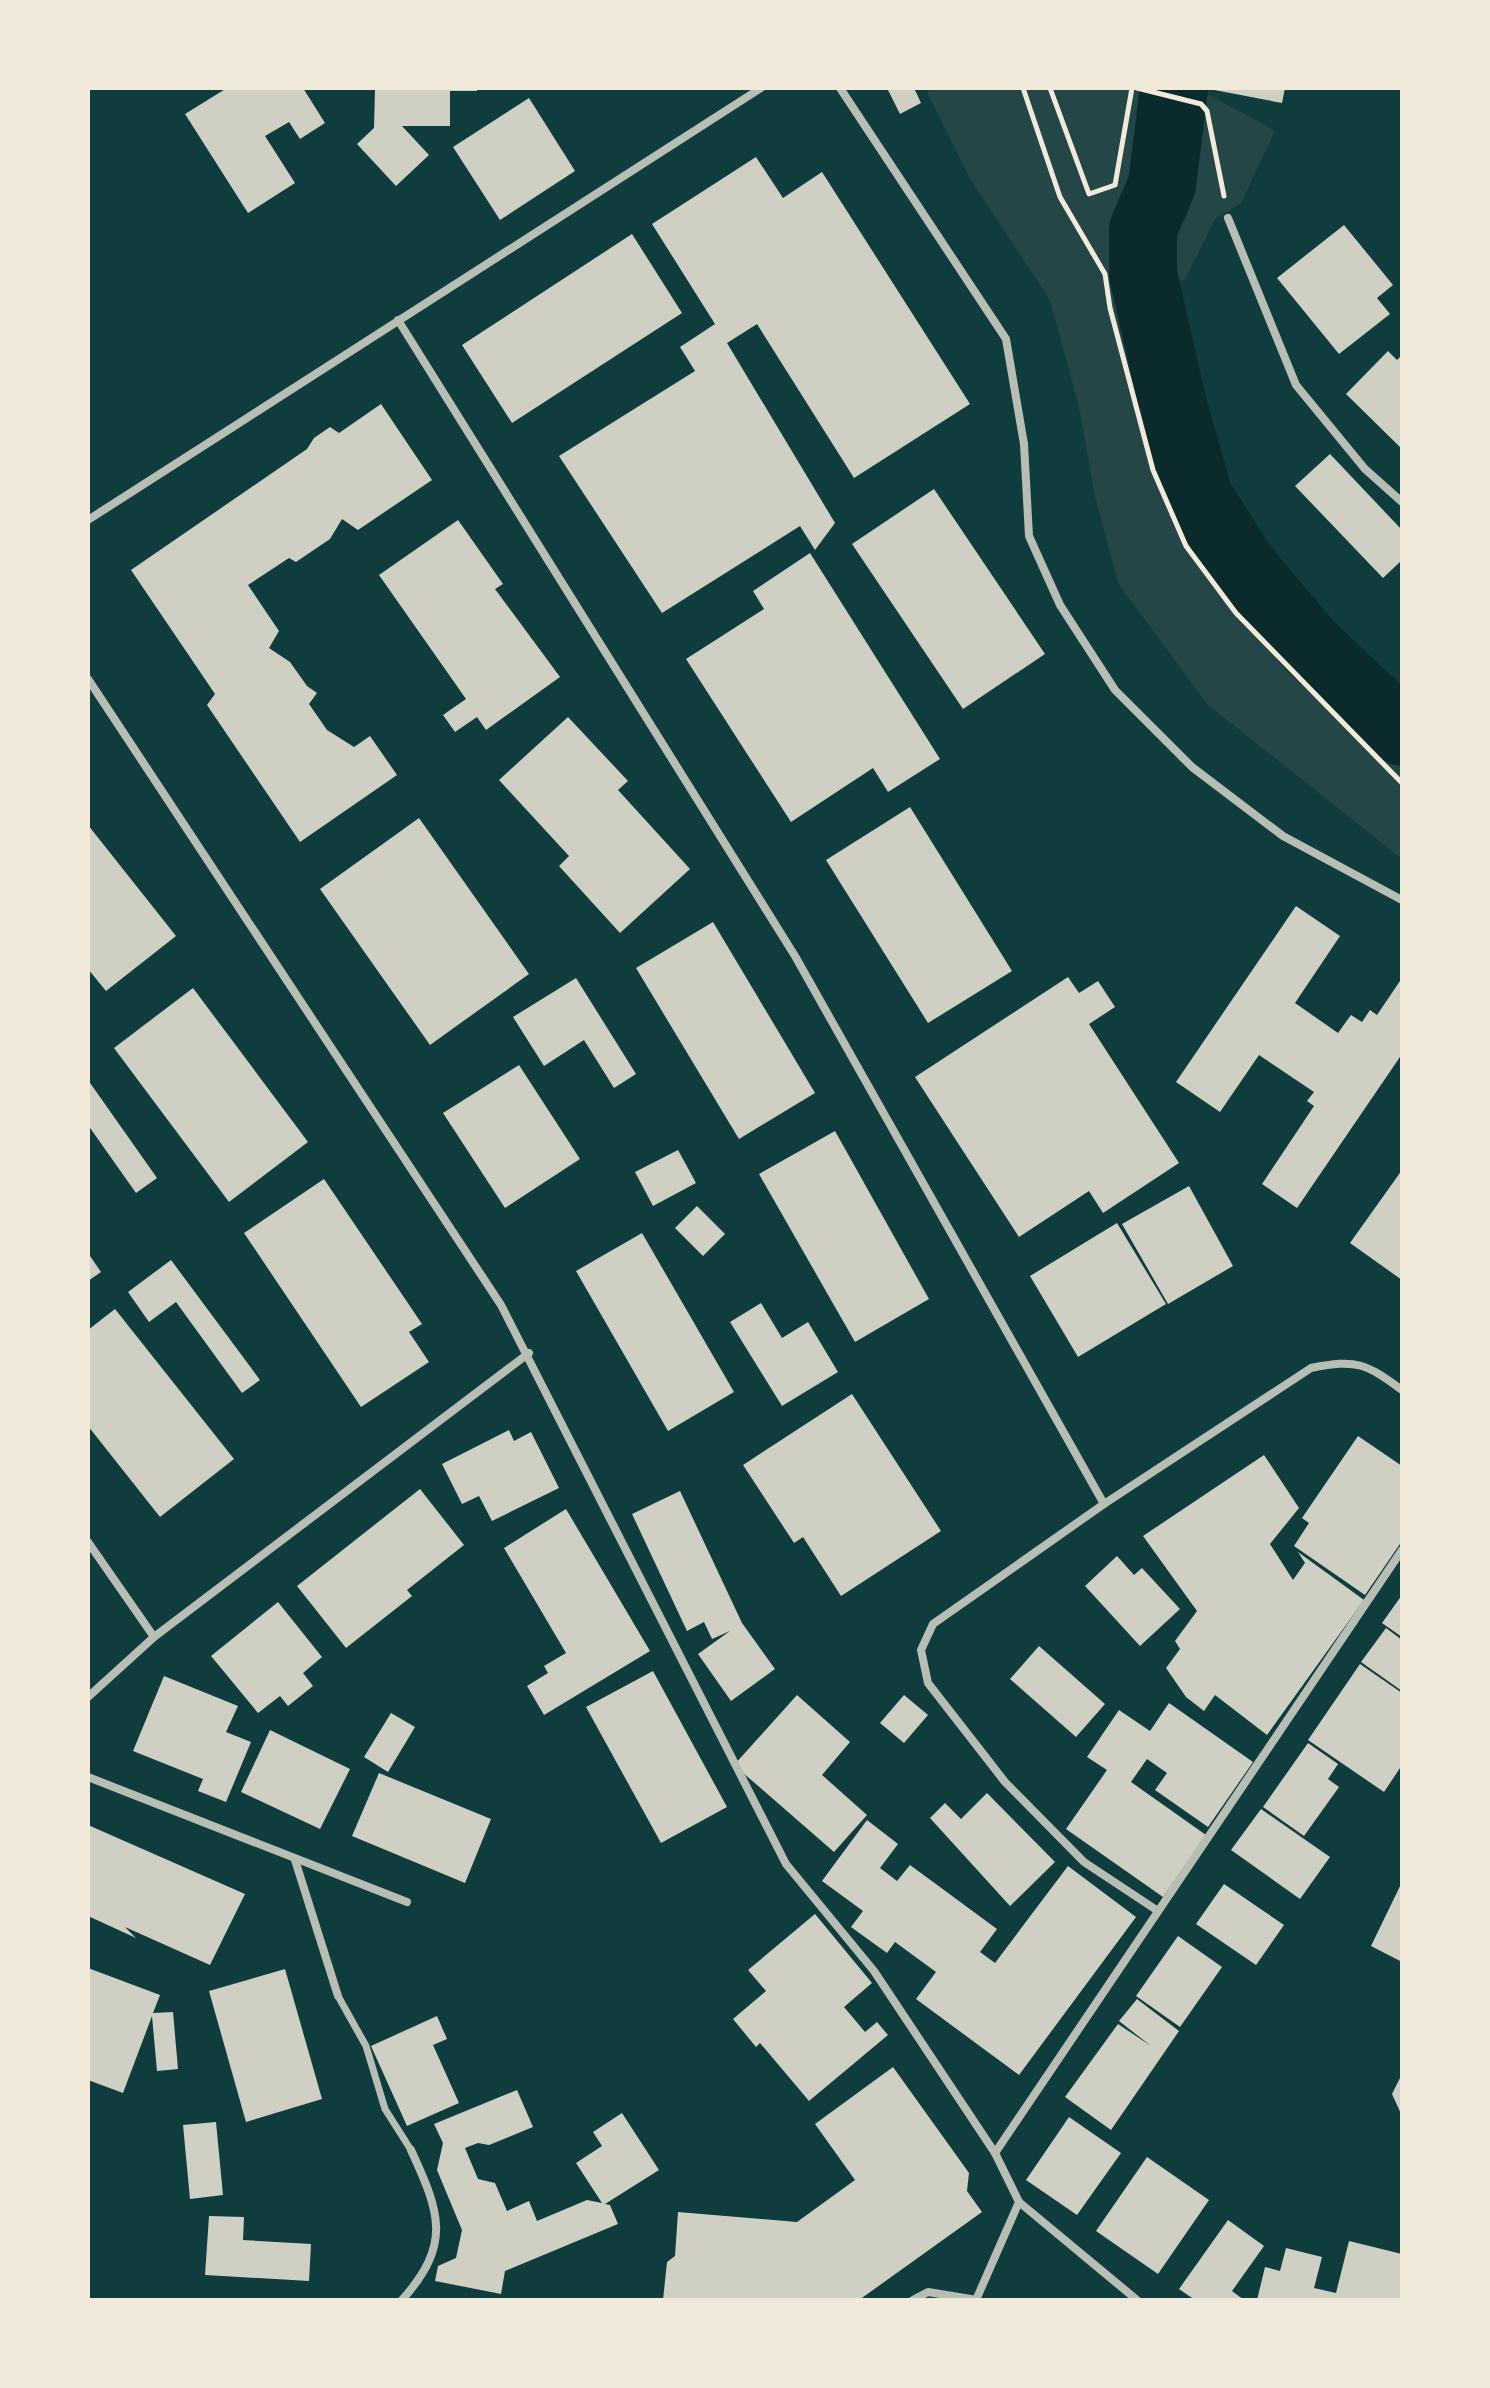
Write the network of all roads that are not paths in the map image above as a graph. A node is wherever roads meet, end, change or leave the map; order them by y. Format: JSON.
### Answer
{"nodes":[{"id":1,"x":761,"y":88,"type":"edge"},
{"id":2,"x":840,"y":88,"type":"edge"},
{"id":3,"x":1228,"y":218,"type":"road end"},
{"id":4,"x":398,"y":320,"type":"junction"},
{"id":5,"x":1402,"y":502,"type":"edge"},
{"id":6,"x":88,"y":520,"type":"edge"},
{"id":7,"x":88,"y":679,"type":"edge"},
{"id":8,"x":1402,"y":900,"type":"edge"},
{"id":9,"x":529,"y":1353,"type":"junction"},
{"id":10,"x":1402,"y":1390,"type":"edge"},
{"id":11,"x":1104,"y":1504,"type":"junction"},
{"id":12,"x":88,"y":1542,"type":"edge"},
{"id":13,"x":1402,"y":1550,"type":"edge"},
{"id":14,"x":154,"y":1637,"type":"junction"},
{"id":15,"x":88,"y":1697,"type":"edge"},
{"id":16,"x":88,"y":1777,"type":"edge"},
{"id":17,"x":295,"y":1860,"type":"junction"},
{"id":18,"x":407,"y":1902,"type":"dead end"},
{"id":19,"x":1158,"y":1911,"type":"junction"},
{"id":20,"x":338,"y":1996,"type":"joint"},
{"id":21,"x":411,"y":2150,"type":"joint"},
{"id":22,"x":995,"y":2153,"type":"junction"},
{"id":23,"x":1019,"y":2202,"type":"junction"},
{"id":24,"x":402,"y":2300,"type":"edge"},
{"id":25,"x":913,"y":2300,"type":"edge"},
{"id":26,"x":976,"y":2300,"type":"edge"},
{"id":27,"x":1137,"y":2300,"type":"edge"}],
"edges":[{"from":1,"to":4,"type":"street"},
{"from":2,"to":8,"type":"street"},
{"from":3,"to":5,"type":"street"},
{"from":4,"to":6,"type":"street"},
{"from":4,"to":11,"type":"street"},
{"from":7,"to":9,"type":"street"},
{"from":9,"to":14,"type":"street"},
{"from":9,"to":22,"type":"street"},
{"from":10,"to":11,"type":"street"},
{"from":11,"to":19,"type":"street"},
{"from":12,"to":14,"type":"street"},
{"from":13,"to":19,"type":"street"},
{"from":14,"to":15,"type":"street"},
{"from":16,"to":17,"type":"street"},
{"from":17,"to":18,"type":"street"},
{"from":17,"to":20,"type":"street"},
{"from":19,"to":22,"type":"street"},
{"from":20,"to":21,"type":"street"},
{"from":21,"to":24,"type":"street"},
{"from":22,"to":23,"type":"street"},
{"from":23,"to":26,"type":"street"},
{"from":23,"to":27,"type":"street"},
{"from":25,"to":26,"type":"street"}]}
